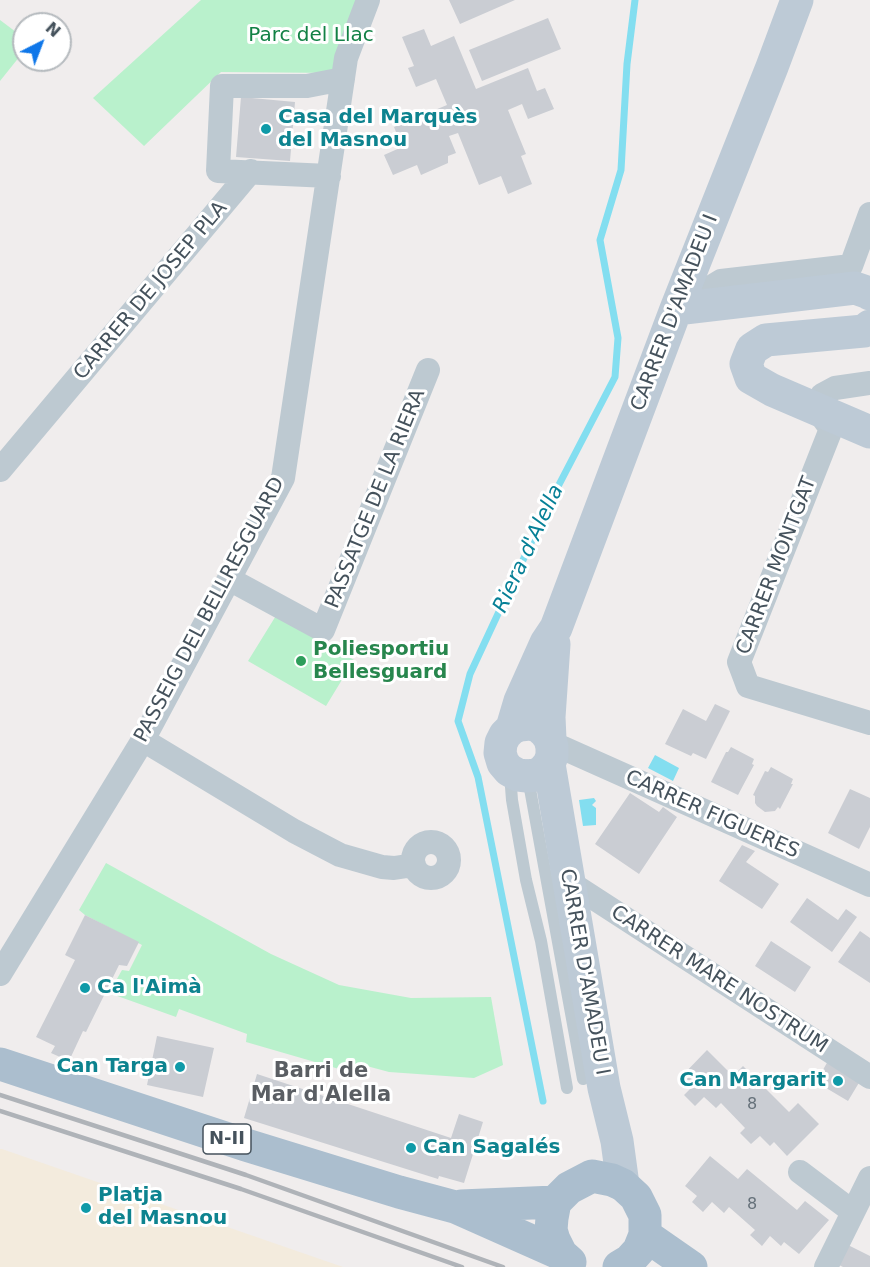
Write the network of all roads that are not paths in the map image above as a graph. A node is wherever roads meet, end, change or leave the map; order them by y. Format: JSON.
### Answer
{"nodes":[{"id":1,"x":368,"y":0,"type":"edge"},
{"id":2,"x":797,"y":0,"type":"edge"},
{"id":3,"x":343,"y":79,"type":"junction"},
{"id":4,"x":251,"y":171,"type":"junction"},
{"id":5,"x":329,"y":176,"type":"junction"},
{"id":6,"x":870,"y":214,"type":"edge"},
{"id":7,"x":870,"y":294,"type":"edge"},
{"id":8,"x":676,"y":309,"type":"junction"},
{"id":9,"x":870,"y":326,"type":"edge"},
{"id":10,"x":428,"y":370,"type":"dead end"},
{"id":11,"x":870,"y":383,"type":"edge"},
{"id":12,"x":828,"y":418,"type":"junction"},
{"id":13,"x":870,"y":432,"type":"edge"},
{"id":14,"x":0,"y":470,"type":"edge"},
{"id":15,"x":229,"y":579,"type":"junction"},
{"id":16,"x":556,"y":628,"type":"junction"},
{"id":17,"x":870,"y":723,"type":"edge"},
{"id":18,"x":143,"y":740,"type":"junction"},
{"id":19,"x":537,"y":762,"type":"junction"},
{"id":20,"x":414,"y":865,"type":"dead end"},
{"id":21,"x":566,"y":867,"type":"junction"},
{"id":22,"x":870,"y":885,"type":"edge"},
{"id":23,"x":0,"y":975,"type":"edge"},
{"id":24,"x":0,"y":1064,"type":"edge"},
{"id":25,"x":870,"y":1077,"type":"edge"},
{"id":26,"x":594,"y":1086,"type":"junction"},
{"id":27,"x":567,"y":1088,"type":"dead end"},
{"id":28,"x":800,"y":1172,"type":"dead end"},
{"id":29,"x":592,"y":1176,"type":"junction"},
{"id":30,"x":870,"y":1178,"type":"edge"},
{"id":31,"x":623,"y":1185,"type":"junction"},
{"id":32,"x":555,"y":1202,"type":"junction"},
{"id":33,"x":455,"y":1207,"type":"junction"},
{"id":34,"x":853,"y":1212,"type":"junction"},
{"id":35,"x":645,"y":1235,"type":"junction"},
{"id":36,"x":570,"y":1260,"type":"edge"},
{"id":37,"x":619,"y":1267,"type":"edge"},
{"id":38,"x":691,"y":1267,"type":"edge"},
{"id":39,"x":826,"y":1267,"type":"edge"}],
"edges":[{"from":1,"to":3,"type":"street","name":"PASSEIG DEL BELLRESGUARD"},
{"from":2,"to":8,"type":"street","name":"CARRER D'AMADEU I"},
{"from":3,"to":4,"type":"street","name":"CARRER DE JOSEP PLA"},
{"from":3,"to":5,"type":"street","name":"PASSEIG DEL BELLRESGUARD"},
{"from":4,"to":5,"type":"street"},
{"from":4,"to":14,"type":"street","name":"CARRER DE JOSEP PLA"},
{"from":5,"to":15,"type":"street","name":"PASSEIG DEL BELLRESGUARD"},
{"from":6,"to":8,"type":"street"},
{"from":7,"to":8,"type":"street"},
{"from":8,"to":16,"type":"street","name":"CARRER D'AMADEU I"},
{"from":9,"to":12,"type":"street"},
{"from":10,"to":15,"type":"street","name":"PASSATGE DE LA RIERA"},
{"from":11,"to":12,"type":"street"},
{"from":12,"to":13,"type":"street"},
{"from":12,"to":17,"type":"street","name":"CARRER MONTGAT"},
{"from":15,"to":18,"type":"street","name":"PASSEIG DEL BELLRESGUARD"},
{"from":16,"to":19,"type":"street","name":"CARRER D'AMADEU I"},
{"from":16,"to":19,"type":"street","name":"CARRER D'AMADEU I"},
{"from":18,"to":20,"type":"street"},
{"from":18,"to":23,"type":"street","name":"PASSEIG DEL BELLRESGUARD"},
{"from":19,"to":21,"type":"street","name":"CARRER D'AMADEU I"},
{"from":19,"to":22,"type":"street","name":"CARRER FIGUERES"},
{"from":19,"to":26,"type":"lane"},
{"from":19,"to":27,"type":"lane"},
{"from":21,"to":25,"type":"street","name":"CARRER MARE NOSTRUM"},
{"from":21,"to":26,"type":"street","name":"CARRER D'AMADEU I"},
{"from":24,"to":33,"type":"main road","number":"N-II"},
{"from":26,"to":29,"type":"street","name":"CARRER D'AMADEU I"},
{"from":26,"to":31,"type":"street","name":"CARRER D'AMADEU I"},
{"from":28,"to":34,"type":"street"},
{"from":29,"to":31,"type":"main road"},
{"from":29,"to":32,"type":"main road"},
{"from":30,"to":34,"type":"street"},
{"from":31,"to":35,"type":"main road"},
{"from":32,"to":33,"type":"main road","number":"N-II"},
{"from":32,"to":36,"type":"main road","number":"N-II"},
{"from":33,"to":36,"type":"main road","number":"N-II"},
{"from":34,"to":39,"type":"street"},
{"from":35,"to":37,"type":"main road"},
{"from":35,"to":38,"type":"main road"}]}
